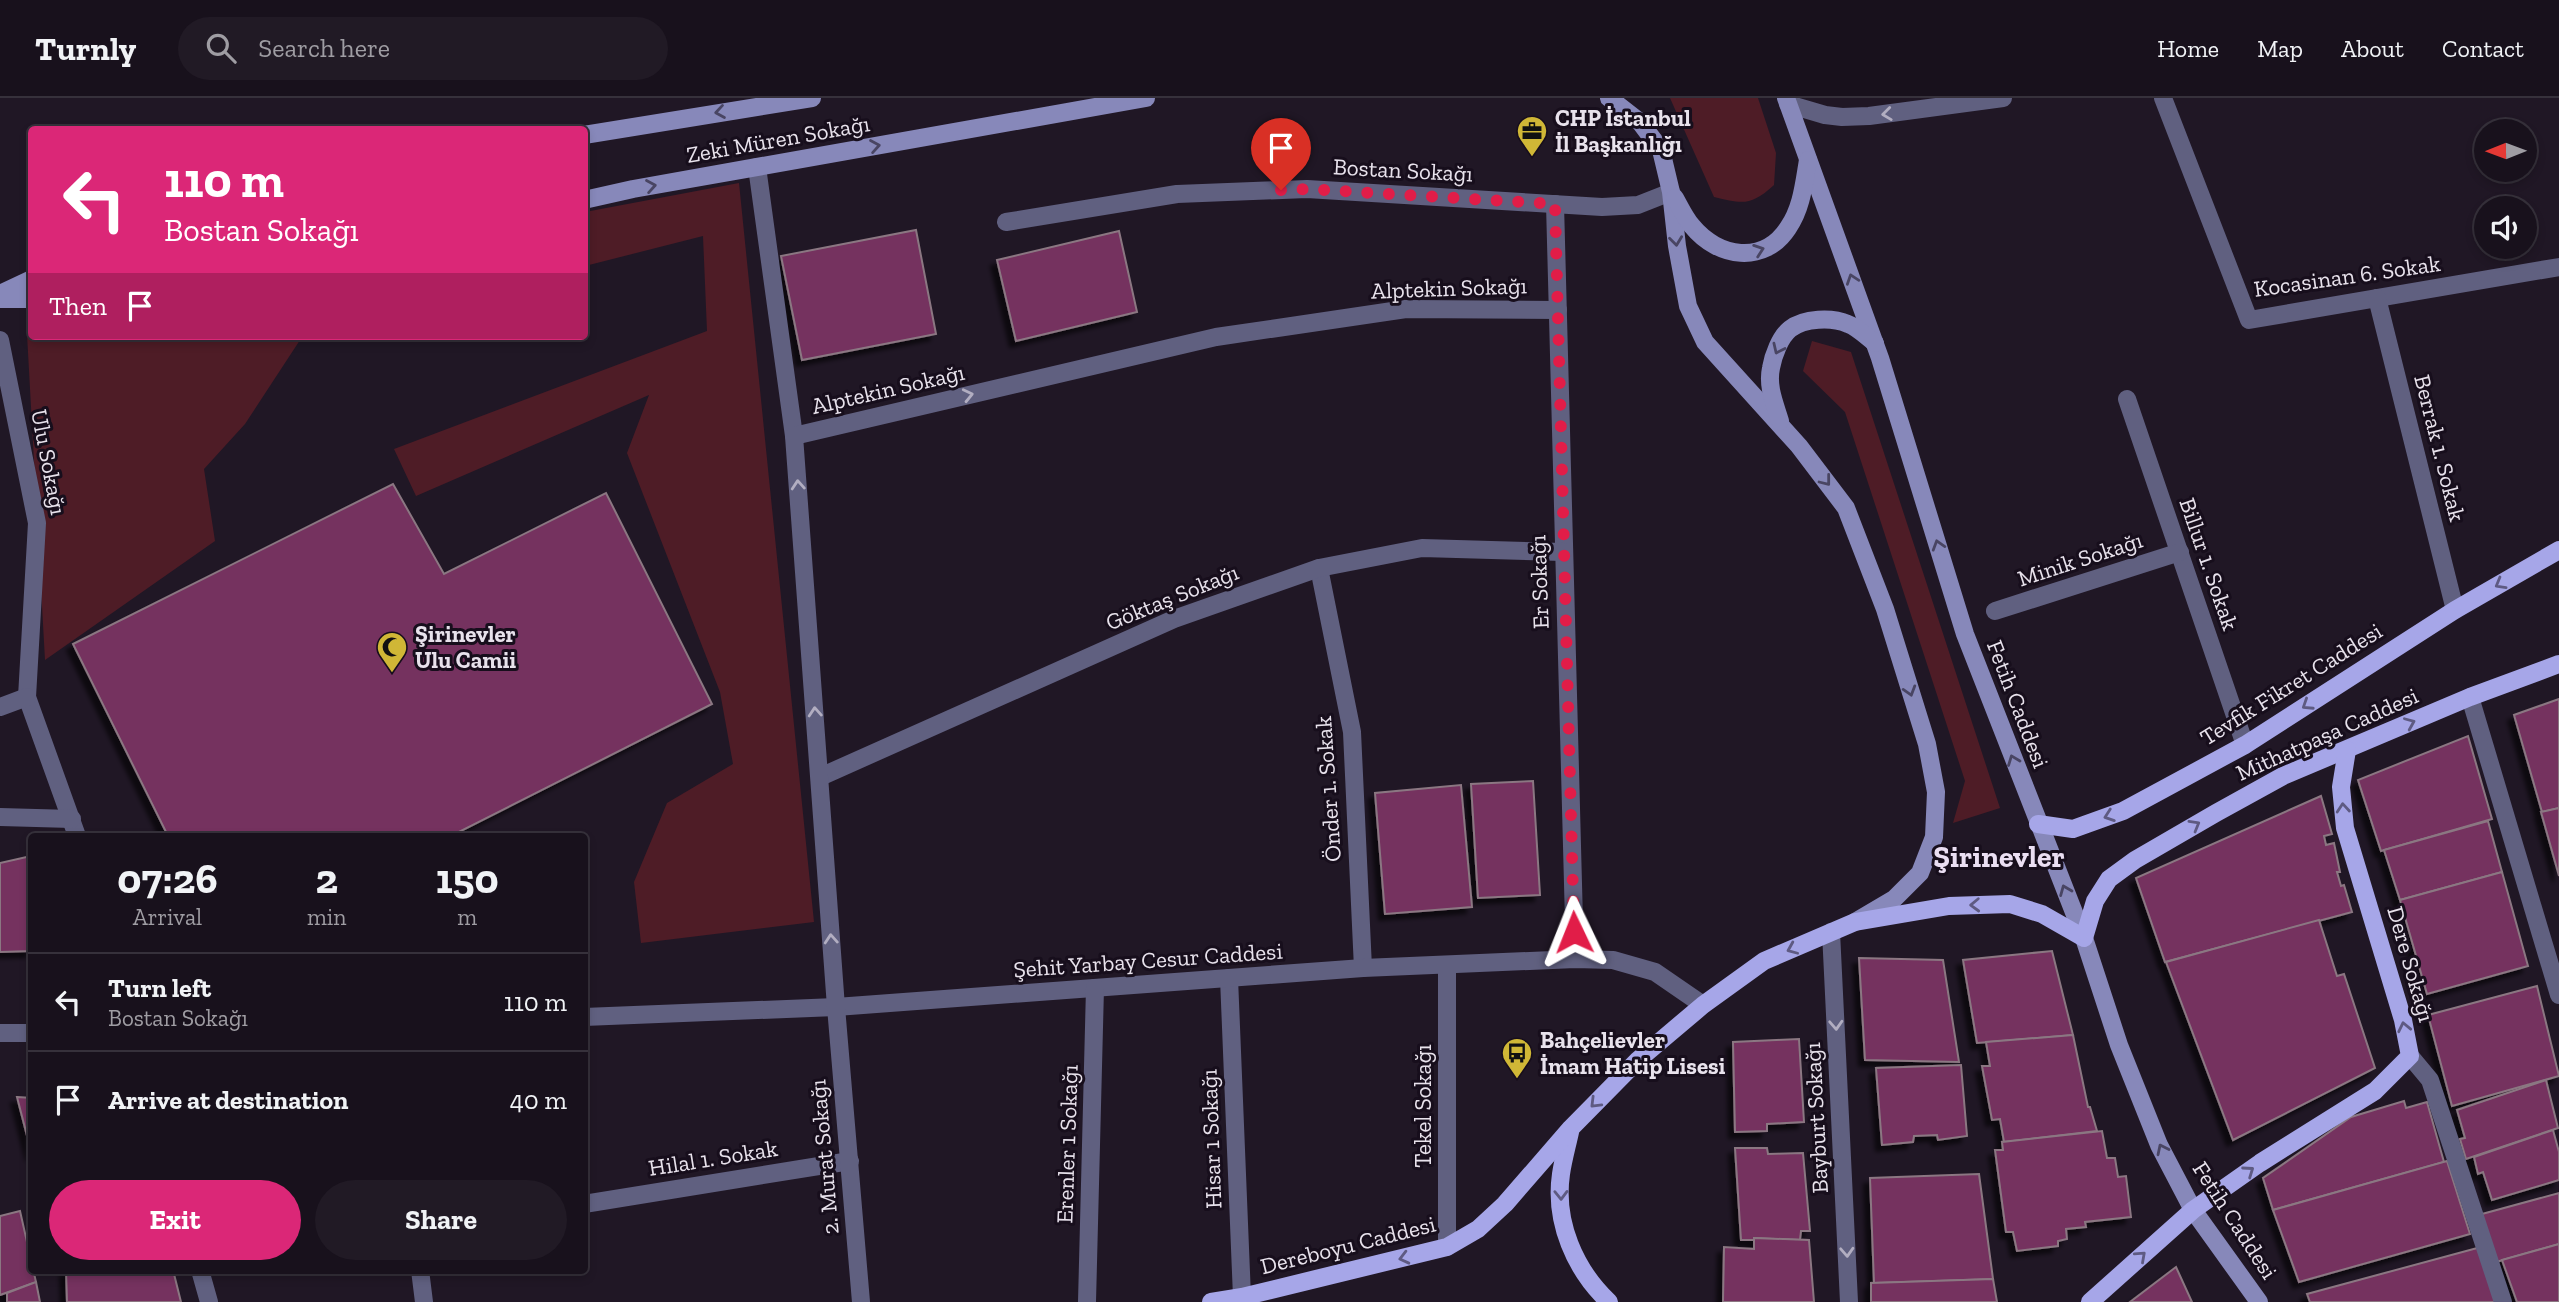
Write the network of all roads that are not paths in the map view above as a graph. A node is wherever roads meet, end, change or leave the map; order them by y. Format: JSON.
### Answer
{"nodes":[{"id":1,"x":812,"y":98,"type":"edge"},
{"id":2,"x":1146,"y":98,"type":"edge"},
{"id":3,"x":1609,"y":98,"type":"edge"},
{"id":4,"x":2003,"y":98,"type":"edge"},
{"id":5,"x":2163,"y":98,"type":"edge"},
{"id":6,"x":1787,"y":101,"type":"edge"},
{"id":7,"x":588,"y":134,"type":"edge"},
{"id":8,"x":1808,"y":160,"type":"junction"},
{"id":9,"x":757,"y":167,"type":"junction"},
{"id":10,"x":1671,"y":192,"type":"junction"},
{"id":11,"x":588,"y":199,"type":"edge"},
{"id":12,"x":1555,"y":204,"type":"junction"},
{"id":13,"x":1006,"y":222,"type":"dead end"},
{"id":14,"x":2559,"y":267,"type":"edge"},
{"id":15,"x":28,"y":281,"type":"edge"},
{"id":16,"x":0,"y":296,"type":"edge"},
{"id":17,"x":2377,"y":298,"type":"junction"},
{"id":18,"x":28,"y":299,"type":"edge"},
{"id":19,"x":1558,"y":310,"type":"junction"},
{"id":20,"x":0,"y":340,"type":"edge"},
{"id":21,"x":1875,"y":343,"type":"junction"},
{"id":22,"x":2127,"y":399,"type":"dead end"},
{"id":23,"x":1783,"y":428,"type":"junction"},
{"id":24,"x":794,"y":436,"type":"junction"},
{"id":25,"x":2559,"y":550,"type":"edge"},
{"id":26,"x":1563,"y":552,"type":"junction"},
{"id":27,"x":2180,"y":552,"type":"junction"},
{"id":28,"x":1319,"y":568,"type":"junction"},
{"id":29,"x":2455,"y":610,"type":"junction"},
{"id":30,"x":1995,"y":611,"type":"dead end"},
{"id":31,"x":2559,"y":664,"type":"edge"},
{"id":32,"x":27,"y":697,"type":"junction"},
{"id":33,"x":2470,"y":697,"type":"junction"},
{"id":34,"x":0,"y":706,"type":"edge"},
{"id":35,"x":2245,"y":745,"type":"junction"},
{"id":36,"x":2347,"y":750,"type":"junction"},
{"id":37,"x":820,"y":777,"type":"junction"},
{"id":38,"x":0,"y":817,"type":"edge"},
{"id":39,"x":2038,"y":824,"type":"junction"},
{"id":40,"x":74,"y":828,"type":"edge"},
{"id":41,"x":1855,"y":922,"type":"junction"},
{"id":42,"x":1831,"y":932,"type":"junction"},
{"id":43,"x":2084,"y":938,"type":"junction"},
{"id":44,"x":1574,"y":959,"type":"junction"},
{"id":45,"x":1447,"y":966,"type":"junction"},
{"id":46,"x":1363,"y":968,"type":"junction"},
{"id":47,"x":1229,"y":978,"type":"junction"},
{"id":48,"x":1095,"y":988,"type":"junction"},
{"id":49,"x":2559,"y":995,"type":"edge"},
{"id":50,"x":1703,"y":1005,"type":"junction"},
{"id":51,"x":836,"y":1007,"type":"junction"},
{"id":52,"x":588,"y":1017,"type":"edge"},
{"id":53,"x":0,"y":1033,"type":"edge"},
{"id":54,"x":28,"y":1033,"type":"edge"},
{"id":55,"x":2410,"y":1056,"type":"junction"},
{"id":56,"x":1571,"y":1128,"type":"junction"},
{"id":57,"x":850,"y":1161,"type":"junction"},
{"id":58,"x":588,"y":1203,"type":"edge"},
{"id":59,"x":2193,"y":1210,"type":"junction"},
{"id":60,"x":1447,"y":1247,"type":"junction"},
{"id":61,"x":201,"y":1274,"type":"edge"},
{"id":62,"x":420,"y":1274,"type":"edge"},
{"id":63,"x":1242,"y":1297,"type":"junction"},
{"id":64,"x":209,"y":1302,"type":"edge"},
{"id":65,"x":424,"y":1302,"type":"edge"},
{"id":66,"x":861,"y":1302,"type":"edge"},
{"id":67,"x":1087,"y":1302,"type":"edge"},
{"id":68,"x":1211,"y":1302,"type":"edge"},
{"id":69,"x":1609,"y":1302,"type":"edge"},
{"id":70,"x":1849,"y":1302,"type":"edge"},
{"id":71,"x":2090,"y":1302,"type":"edge"},
{"id":72,"x":2259,"y":1302,"type":"edge"},
{"id":73,"x":2503,"y":1302,"type":"edge"}],
"edges":[{"from":1,"to":7,"type":"street","name":"Zeki Müren Sokağı","one_way":true},
{"from":9,"to":2,"type":"street","name":"Zeki Müren Sokağı","one_way":true},
{"from":3,"to":10,"type":"street"},
{"from":4,"to":6,"type":"street","one_way":true},
{"from":5,"to":17,"type":"street","name":"Kocasinan 6. Sokak"},
{"from":6,"to":8,"type":"street","name":"Fetih Caddesi"},
{"from":10,"to":8,"type":"street","one_way":true},
{"from":21,"to":8,"type":"street","name":"Fetih Caddesi","one_way":true},
{"from":11,"to":9,"type":"street","name":"Zeki Müren Sokağı","one_way":true},
{"from":9,"to":24,"type":"street"},
{"from":10,"to":12,"type":"street","name":"Bostan Sokağı"},
{"from":10,"to":23,"type":"street","one_way":true},
{"from":12,"to":13,"type":"street","name":"Bostan Sokağı"},
{"from":12,"to":19,"type":"street","name":"Er Sokağı"},
{"from":14,"to":17,"type":"street","name":"Kocasinan 6. Sokak"},
{"from":15,"to":16,"type":"street"},
{"from":16,"to":18,"type":"street"},
{"from":17,"to":29,"type":"street","name":"Berrak 1. Sokak"},
{"from":24,"to":19,"type":"street","name":"Alptekin Sokağı","one_way":true},
{"from":19,"to":26,"type":"street","name":"Er Sokağı"},
{"from":20,"to":32,"type":"street","name":"Ulu Sokağı"},
{"from":21,"to":23,"type":"street","one_way":true},
{"from":39,"to":21,"type":"street","name":"Fetih Caddesi","one_way":true},
{"from":22,"to":27,"type":"street","name":"Billur 1. Sokak"},
{"from":23,"to":41,"type":"street","one_way":true},
{"from":37,"to":24,"type":"street","name":"Alptekin Sokağı","one_way":true},
{"from":25,"to":29,"type":"main road","name":"Tevfik Fikret Caddesi","one_way":true},
{"from":26,"to":28,"type":"street","name":"Göktaş Sokağı"},
{"from":26,"to":44,"type":"street","name":"Er Sokağı"},
{"from":27,"to":30,"type":"street","name":"Minik Sokağı"},
{"from":27,"to":35,"type":"street","name":"Billur 1. Sokak"},
{"from":28,"to":37,"type":"street","name":"Göktaş Sokağı"},
{"from":28,"to":46,"type":"street","name":"Önder 1. Sokak"},
{"from":29,"to":35,"type":"main road","name":"Tevfik Fikret Caddesi","one_way":true},
{"from":31,"to":33,"type":"main road","name":"Mithatpaşa Caddesi"},
{"from":32,"to":34,"type":"street"},
{"from":32,"to":40,"type":"street","name":"Ulu Sokağı"},
{"from":36,"to":33,"type":"main road","name":"Mithatpaşa Caddesi","one_way":true},
{"from":33,"to":49,"type":"street"},
{"from":35,"to":39,"type":"main road","name":"Tevfik Fikret Caddesi","one_way":true},
{"from":43,"to":36,"type":"main road","name":"Mithatpaşa Caddesi","one_way":true},
{"from":55,"to":36,"type":"main road","name":"Dere Sokağı","one_way":true},
{"from":51,"to":37,"type":"street","name":"Alptekin Sokağı","one_way":true},
{"from":38,"to":40,"type":"street"},
{"from":43,"to":39,"type":"street","name":"Fetih Caddesi","one_way":true},
{"from":41,"to":42,"type":"main road","name":"Dereboyu Caddesi"},
{"from":43,"to":41,"type":"main road","name":"Dereboyu Caddesi","one_way":true},
{"from":42,"to":50,"type":"main road","name":"Dereboyu Caddesi","one_way":true},
{"from":42,"to":70,"type":"street","name":"Bayburt Sokağı","one_way":true},
{"from":59,"to":43,"type":"street","name":"Fetih Caddesi","one_way":true},
{"from":44,"to":45,"type":"street","name":"Şehit Yarbay Cesur Caddesi"},
{"from":44,"to":50,"type":"street","name":"Şehit Yarbay Cesur Caddesi"},
{"from":45,"to":46,"type":"street","name":"Şehit Yarbay Cesur Caddesi"},
{"from":45,"to":60,"type":"street","name":"Tekel Sokağı"},
{"from":46,"to":47,"type":"street","name":"Şehit Yarbay Cesur Caddesi"},
{"from":47,"to":48,"type":"street","name":"Şehit Yarbay Cesur Caddesi"},
{"from":47,"to":63,"type":"street","name":"Hisar 1 Sokağı"},
{"from":48,"to":51,"type":"street","name":"Şehit Yarbay Cesur Caddesi"},
{"from":48,"to":67,"type":"street","name":"Erenler 1 Sokağı"},
{"from":50,"to":56,"type":"main road","name":"Dereboyu Caddesi","one_way":true},
{"from":51,"to":52,"type":"street","name":"Şehit Yarbay Cesur Caddesi"},
{"from":51,"to":57,"type":"street","name":"2. Murat Sokağı"},
{"from":53,"to":54,"type":"street"},
{"from":59,"to":55,"type":"main road","name":"Dere Sokağı","one_way":true},
{"from":55,"to":73,"type":"street"},
{"from":56,"to":60,"type":"main road","name":"Dereboyu Caddesi"},
{"from":56,"to":69,"type":"main road","one_way":true},
{"from":57,"to":58,"type":"street","name":"Hilal 1. Sokak"},
{"from":57,"to":66,"type":"street","name":"2. Murat Sokağı"},
{"from":71,"to":59,"type":"main road","one_way":true},
{"from":59,"to":72,"type":"street","name":"Fetih Caddesi"},
{"from":60,"to":63,"type":"main road","name":"Dereboyu Caddesi","one_way":true},
{"from":61,"to":64,"type":"street"},
{"from":62,"to":65,"type":"street"},
{"from":63,"to":68,"type":"main road","name":"Dereboyu Caddesi"}]}
